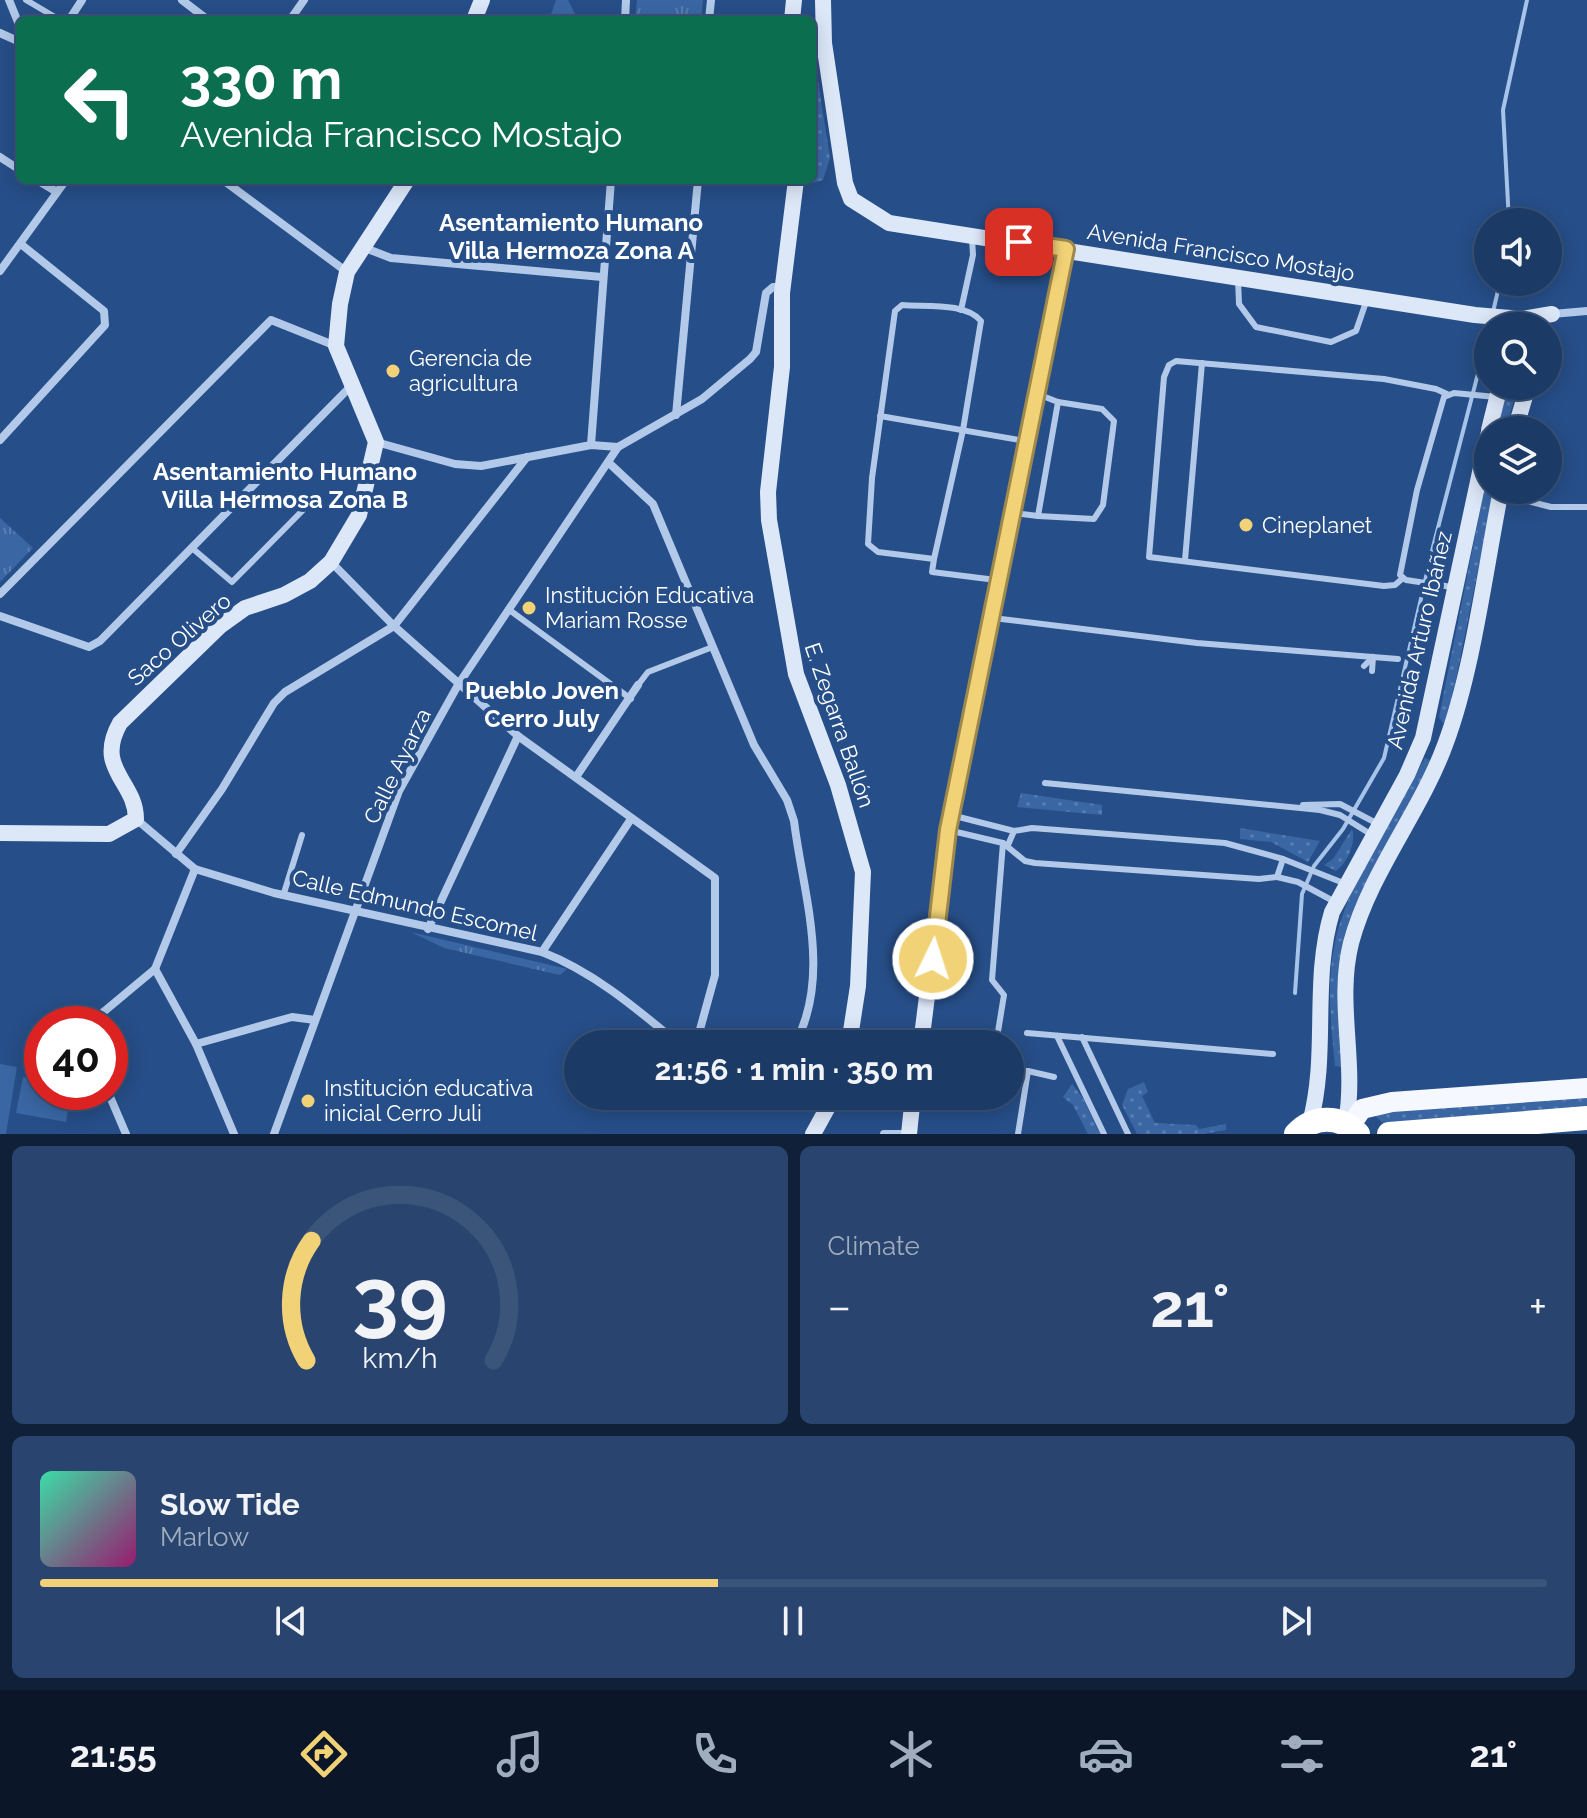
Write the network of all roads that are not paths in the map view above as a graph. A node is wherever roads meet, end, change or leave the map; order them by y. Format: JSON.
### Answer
{"nodes":[{"id":1,"x":26,"y":0,"type":"edge"},
{"id":2,"x":182,"y":0,"type":"edge"},
{"id":3,"x":823,"y":0,"type":"edge"},
{"id":4,"x":53,"y":16,"type":"edge"},
{"id":5,"x":203,"y":16,"type":"edge"},
{"id":6,"x":44,"y":184,"type":"edge"},
{"id":7,"x":63,"y":184,"type":"edge"},
{"id":8,"x":228,"y":184,"type":"edge"},
{"id":9,"x":405,"y":184,"type":"edge"},
{"id":10,"x":611,"y":184,"type":"edge"},
{"id":11,"x":698,"y":184,"type":"edge"},
{"id":12,"x":795,"y":184,"type":"edge"},
{"id":13,"x":57,"y":192,"type":"junction"},
{"id":14,"x":971,"y":234,"type":"junction"},
{"id":15,"x":22,"y":245,"type":"junction"},
{"id":16,"x":365,"y":248,"type":"junction"},
{"id":17,"x":1066,"y":249,"type":"junction"},
{"id":18,"x":0,"y":271,"type":"edge"},
{"id":19,"x":347,"y":272,"type":"junction"},
{"id":20,"x":1239,"y":276,"type":"junction"},
{"id":21,"x":602,"y":277,"type":"junction"},
{"id":22,"x":782,"y":287,"type":"junction"},
{"id":23,"x":1367,"y":298,"type":"junction"},
{"id":24,"x":961,"y":310,"type":"junction"},
{"id":25,"x":1587,"y":311,"type":"edge"},
{"id":26,"x":1474,"y":315,"type":"edge"},
{"id":27,"x":1562,"y":317,"type":"edge"},
{"id":28,"x":336,"y":346,"type":"junction"},
{"id":29,"x":1202,"y":363,"type":"junction"},
{"id":30,"x":352,"y":385,"type":"junction"},
{"id":31,"x":1474,"y":393,"type":"edge"},
{"id":32,"x":1038,"y":394,"type":"junction"},
{"id":33,"x":1451,"y":394,"type":"junction"},
{"id":34,"x":1058,"y":402,"type":"junction"},
{"id":35,"x":676,"y":415,"type":"junction"},
{"id":36,"x":880,"y":416,"type":"junction"},
{"id":37,"x":963,"y":430,"type":"junction"},
{"id":38,"x":0,"y":440,"type":"edge"},
{"id":39,"x":376,"y":442,"type":"junction"},
{"id":40,"x":1029,"y":442,"type":"junction"},
{"id":41,"x":591,"y":445,"type":"junction"},
{"id":42,"x":618,"y":447,"type":"junction"},
{"id":43,"x":527,"y":457,"type":"junction"},
{"id":44,"x":609,"y":463,"type":"junction"},
{"id":45,"x":1474,"y":503,"type":"edge"},
{"id":46,"x":1498,"y":504,"type":"edge"},
{"id":47,"x":1541,"y":504,"type":"edge"},
{"id":48,"x":307,"y":506,"type":"dead end"},
{"id":49,"x":1587,"y":507,"type":"edge"},
{"id":50,"x":1014,"y":513,"type":"junction"},
{"id":51,"x":1038,"y":516,"type":"junction"},
{"id":52,"x":192,"y":548,"type":"junction"},
{"id":53,"x":934,"y":559,"type":"junction"},
{"id":54,"x":1185,"y":560,"type":"junction"},
{"id":55,"x":331,"y":562,"type":"junction"},
{"id":56,"x":1404,"y":579,"type":"junction"},
{"id":57,"x":999,"y":581,"type":"junction"},
{"id":58,"x":1456,"y":587,"type":"junction"},
{"id":59,"x":0,"y":594,"type":"edge"},
{"id":60,"x":508,"y":609,"type":"junction"},
{"id":61,"x":0,"y":616,"type":"edge"},
{"id":62,"x":993,"y":618,"type":"junction"},
{"id":63,"x":394,"y":626,"type":"junction"},
{"id":64,"x":710,"y":648,"type":"junction"},
{"id":65,"x":1373,"y":657,"type":"junction"},
{"id":66,"x":1398,"y":659,"type":"dead end"},
{"id":67,"x":1364,"y":666,"type":"dead end"},
{"id":68,"x":1372,"y":671,"type":"dead end"},
{"id":69,"x":458,"y":685,"type":"junction"},
{"id":70,"x":638,"y":685,"type":"joint"},
{"id":71,"x":631,"y":699,"type":"junction"},
{"id":72,"x":518,"y":736,"type":"junction"},
{"id":73,"x":1423,"y":738,"type":"junction"},
{"id":74,"x":1446,"y":745,"type":"junction"},
{"id":75,"x":576,"y":777,"type":"junction"},
{"id":76,"x":1045,"y":783,"type":"dead end"},
{"id":77,"x":1288,"y":806,"type":"junction"},
{"id":78,"x":136,"y":819,"type":"junction"},
{"id":79,"x":631,"y":819,"type":"junction"},
{"id":80,"x":950,"y":823,"type":"junction"},
{"id":81,"x":1375,"y":830,"type":"junction"},
{"id":82,"x":1014,"y":831,"type":"junction"},
{"id":83,"x":0,"y":833,"type":"edge"},
{"id":84,"x":302,"y":835,"type":"dead end"},
{"id":85,"x":1006,"y":844,"type":"junction"},
{"id":86,"x":176,"y":854,"type":"junction"},
{"id":87,"x":1283,"y":859,"type":"junction"},
{"id":88,"x":195,"y":869,"type":"junction"},
{"id":89,"x":1277,"y":877,"type":"junction"},
{"id":90,"x":1346,"y":884,"type":"junction"},
{"id":91,"x":284,"y":893,"type":"junction"},
{"id":92,"x":1337,"y":903,"type":"junction"},
{"id":93,"x":353,"y":911,"type":"junction"},
{"id":94,"x":428,"y":929,"type":"junction"},
{"id":95,"x":542,"y":952,"type":"junction"},
{"id":96,"x":155,"y":969,"type":"junction"},
{"id":97,"x":111,"y":1006,"type":"edge"},
{"id":98,"x":315,"y":1020,"type":"junction"},
{"id":99,"x":661,"y":1030,"type":"edge"},
{"id":100,"x":700,"y":1030,"type":"edge"},
{"id":101,"x":801,"y":1030,"type":"edge"},
{"id":102,"x":851,"y":1030,"type":"edge"},
{"id":103,"x":923,"y":1030,"type":"edge"},
{"id":104,"x":998,"y":1030,"type":"edge"},
{"id":105,"x":1027,"y":1033,"type":"dead end"},
{"id":106,"x":1057,"y":1036,"type":"junction"},
{"id":107,"x":1082,"y":1037,"type":"junction"},
{"id":108,"x":196,"y":1044,"type":"junction"},
{"id":109,"x":1273,"y":1054,"type":"dead end"},
{"id":110,"x":1024,"y":1071,"type":"edge"},
{"id":111,"x":1028,"y":1071,"type":"junction"},
{"id":112,"x":1054,"y":1077,"type":"dead end"},
{"id":113,"x":1587,"y":1088,"type":"edge"},
{"id":114,"x":116,"y":1110,"type":"edge"},
{"id":115,"x":826,"y":1110,"type":"edge"},
{"id":116,"x":912,"y":1110,"type":"edge"},
{"id":117,"x":1587,"y":1118,"type":"edge"},
{"id":118,"x":1303,"y":1128,"type":"edge"},
{"id":119,"x":1351,"y":1128,"type":"edge"},
{"id":120,"x":126,"y":1134,"type":"edge"},
{"id":121,"x":234,"y":1134,"type":"edge"},
{"id":122,"x":274,"y":1134,"type":"edge"},
{"id":123,"x":813,"y":1134,"type":"edge"},
{"id":124,"x":884,"y":1134,"type":"edge"},
{"id":125,"x":902,"y":1134,"type":"edge"},
{"id":126,"x":909,"y":1134,"type":"edge"},
{"id":127,"x":1018,"y":1134,"type":"edge"},
{"id":128,"x":1104,"y":1134,"type":"edge"},
{"id":129,"x":1128,"y":1134,"type":"edge"},
{"id":130,"x":1389,"y":1134,"type":"edge"}],
"edges":[{"from":1,"to":4,"type":"lane"},
{"from":2,"to":5,"type":"street"},
{"from":3,"to":14,"type":"street","name":"Avenida Francisco Mostajo"},
{"from":6,"to":13,"type":"street"},
{"from":7,"to":13,"type":"street"},
{"from":8,"to":19,"type":"street"},
{"from":9,"to":16,"type":"street"},
{"from":10,"to":21,"type":"street"},
{"from":11,"to":35,"type":"street"},
{"from":12,"to":22,"type":"street","name":"E. Zegarra Ballón"},
{"from":13,"to":15,"type":"street"},
{"from":14,"to":17,"type":"street","name":"Avenida Francisco Mostajo"},
{"from":14,"to":24,"type":"lane"},
{"from":15,"to":18,"type":"street"},
{"from":15,"to":38,"type":"street"},
{"from":16,"to":19,"type":"street"},
{"from":16,"to":21,"type":"street"},
{"from":17,"to":20,"type":"street","name":"Avenida Francisco Mostajo"},
{"from":17,"to":32,"type":"street"},
{"from":19,"to":28,"type":"street"},
{"from":20,"to":23,"type":"street","name":"Avenida Francisco Mostajo"},
{"from":20,"to":23,"type":"lane"},
{"from":21,"to":41,"type":"street"},
{"from":22,"to":35,"type":"street"},
{"from":22,"to":102,"type":"street","name":"E. Zegarra Ballón"},
{"from":23,"to":26,"type":"street","name":"Avenida Francisco Mostajo"},
{"from":24,"to":36,"type":"lane"},
{"from":24,"to":37,"type":"lane"},
{"from":25,"to":27,"type":"street"},
{"from":28,"to":30,"type":"street"},
{"from":28,"to":59,"type":"street"},
{"from":29,"to":33,"type":"lane"},
{"from":29,"to":54,"type":"lane"},
{"from":29,"to":54,"type":"lane"},
{"from":30,"to":39,"type":"street"},
{"from":30,"to":52,"type":"street"},
{"from":31,"to":33,"type":"lane"},
{"from":32,"to":34,"type":"lane"},
{"from":32,"to":40,"type":"street"},
{"from":33,"to":56,"type":"lane"},
{"from":34,"to":51,"type":"lane"},
{"from":34,"to":51,"type":"lane"},
{"from":35,"to":42,"type":"street"},
{"from":36,"to":37,"type":"lane"},
{"from":36,"to":53,"type":"lane"},
{"from":37,"to":40,"type":"lane"},
{"from":37,"to":53,"type":"lane"},
{"from":39,"to":43,"type":"street"},
{"from":39,"to":55,"type":"street","name":"Saco Olivero"},
{"from":40,"to":50,"type":"street"},
{"from":41,"to":42,"type":"street"},
{"from":41,"to":43,"type":"street"},
{"from":42,"to":44,"type":"street","name":"Calle Ayarza"},
{"from":43,"to":63,"type":"street"},
{"from":44,"to":60,"type":"street","name":"Calle Ayarza"},
{"from":44,"to":64,"type":"street"},
{"from":45,"to":58,"type":"street","name":"Avenida Arturo Ibáñez"},
{"from":46,"to":74,"type":"street"},
{"from":47,"to":49,"type":"lane"},
{"from":48,"to":52,"type":"lane"},
{"from":50,"to":51,"type":"lane"},
{"from":50,"to":57,"type":"street"},
{"from":52,"to":61,"type":"street"},
{"from":53,"to":57,"type":"lane"},
{"from":54,"to":56,"type":"lane"},
{"from":55,"to":63,"type":"street"},
{"from":55,"to":78,"type":"street","name":"Saco Olivero"},
{"from":56,"to":58,"type":"lane"},
{"from":57,"to":62,"type":"street"},
{"from":58,"to":73,"type":"street","name":"Avenida Arturo Ibáñez"},
{"from":60,"to":69,"type":"street","name":"Calle Ayarza"},
{"from":60,"to":71,"type":"lane"},
{"from":62,"to":65,"type":"lane"},
{"from":62,"to":80,"type":"street"},
{"from":63,"to":69,"type":"street"},
{"from":63,"to":86,"type":"street"},
{"from":64,"to":70,"type":"lane"},
{"from":64,"to":101,"type":"street"},
{"from":65,"to":66,"type":"lane"},
{"from":65,"to":67,"type":"lane"},
{"from":65,"to":68,"type":"lane"},
{"from":69,"to":72,"type":"street"},
{"from":69,"to":93,"type":"street","name":"Calle Ayarza"},
{"from":70,"to":71,"type":"street"},
{"from":71,"to":75,"type":"street"},
{"from":72,"to":75,"type":"street"},
{"from":72,"to":94,"type":"street"},
{"from":73,"to":74,"type":"street"},
{"from":73,"to":81,"type":"street","name":"Avenida Arturo Ibáñez"},
{"from":74,"to":119,"type":"street"},
{"from":75,"to":79,"type":"street"},
{"from":76,"to":77,"type":"lane"},
{"from":77,"to":81,"type":"lane"},
{"from":77,"to":81,"type":"lane"},
{"from":78,"to":83,"type":"street"},
{"from":78,"to":86,"type":"street","name":"Calle Edmundo Escomel"},
{"from":79,"to":95,"type":"street"},
{"from":79,"to":100,"type":"street"},
{"from":80,"to":82,"type":"lane"},
{"from":80,"to":85,"type":"lane"},
{"from":80,"to":103,"type":"street"},
{"from":81,"to":90,"type":"street","name":"Avenida Arturo Ibáñez"},
{"from":82,"to":85,"type":"lane"},
{"from":82,"to":87,"type":"lane"},
{"from":84,"to":91,"type":"lane"},
{"from":85,"to":89,"type":"lane"},
{"from":85,"to":104,"type":"lane"},
{"from":86,"to":88,"type":"street","name":"Calle Edmundo Escomel"},
{"from":87,"to":89,"type":"lane"},
{"from":87,"to":90,"type":"lane"},
{"from":88,"to":91,"type":"street","name":"Calle Edmundo Escomel"},
{"from":88,"to":96,"type":"street"},
{"from":89,"to":92,"type":"lane"},
{"from":90,"to":92,"type":"street","name":"Avenida Arturo Ibáñez"},
{"from":91,"to":93,"type":"street","name":"Calle Edmundo Escomel"},
{"from":92,"to":118,"type":"street","name":"Avenida Arturo Ibáñez"},
{"from":93,"to":94,"type":"street","name":"Calle Edmundo Escomel"},
{"from":93,"to":98,"type":"street","name":"Calle Ayarza"},
{"from":94,"to":95,"type":"street","name":"Calle Edmundo Escomel"},
{"from":95,"to":99,"type":"street","name":"Calle Edmundo Escomel"},
{"from":96,"to":97,"type":"street"},
{"from":96,"to":108,"type":"street"},
{"from":98,"to":108,"type":"street"},
{"from":98,"to":122,"type":"street","name":"Calle Ayarza"},
{"from":105,"to":106,"type":"lane"},
{"from":106,"to":107,"type":"lane"},
{"from":106,"to":128,"type":"lane"},
{"from":107,"to":109,"type":"lane"},
{"from":107,"to":129,"type":"lane"},
{"from":108,"to":121,"type":"street"},
{"from":110,"to":111,"type":"lane"},
{"from":111,"to":112,"type":"lane"},
{"from":111,"to":127,"type":"lane"},
{"from":113,"to":119,"type":"main road"},
{"from":114,"to":120,"type":"street"},
{"from":115,"to":123,"type":"street"},
{"from":116,"to":126,"type":"street"},
{"from":117,"to":130,"type":"highway"},
{"from":118,"to":119,"type":"highway"},
{"from":124,"to":125,"type":"street"}]}
